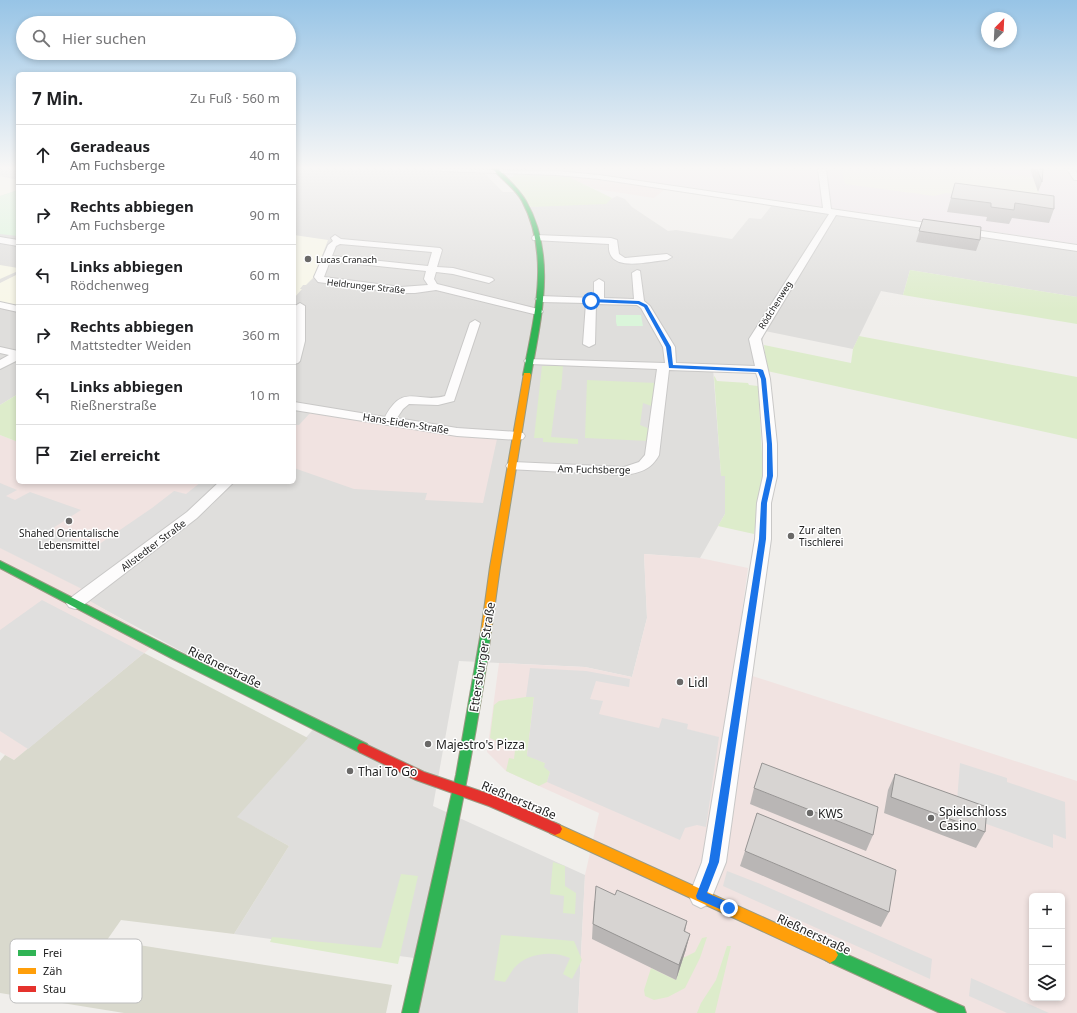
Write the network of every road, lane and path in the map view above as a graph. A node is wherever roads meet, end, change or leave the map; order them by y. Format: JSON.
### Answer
{"nodes":[{"id":1,"x":530,"y":216,"type":"edge"},
{"id":2,"x":827,"y":216,"type":"edge"},
{"id":3,"x":865,"y":216,"type":"edge"},
{"id":4,"x":536,"y":238,"type":"junction"},
{"id":5,"x":0,"y":240,"type":"edge"},
{"id":6,"x":16,"y":243,"type":"edge"},
{"id":7,"x":1077,"y":248,"type":"edge"},
{"id":8,"x":667,"y":257,"type":"dead end"},
{"id":9,"x":326,"y":258,"type":"junction"},
{"id":10,"x":432,"y":269,"type":"junction"},
{"id":11,"x":636,"y":273,"type":"dead end"},
{"id":12,"x":489,"y":280,"type":"dead end"},
{"id":13,"x":599,"y":282,"type":"dead end"},
{"id":14,"x":435,"y":287,"type":"junction"},
{"id":15,"x":540,"y":299,"type":"junction"},
{"id":16,"x":595,"y":301,"type":"junction"},
{"id":17,"x":639,"y":302,"type":"junction"},
{"id":18,"x":0,"y":305,"type":"edge"},
{"id":19,"x":300,"y":306,"type":"dead end"},
{"id":20,"x":16,"y":309,"type":"edge"},
{"id":21,"x":538,"y":312,"type":"junction"},
{"id":22,"x":475,"y":323,"type":"dead end"},
{"id":23,"x":589,"y":344,"type":"dead end"},
{"id":24,"x":0,"y":350,"type":"edge"},
{"id":25,"x":16,"y":354,"type":"edge"},
{"id":26,"x":16,"y":355,"type":"edge"},
{"id":27,"x":296,"y":357,"type":"edge"},
{"id":28,"x":530,"y":362,"type":"junction"},
{"id":29,"x":0,"y":365,"type":"edge"},
{"id":30,"x":667,"y":367,"type":"junction"},
{"id":31,"x":760,"y":370,"type":"junction"},
{"id":32,"x":296,"y":406,"type":"edge"},
{"id":33,"x":389,"y":421,"type":"junction"},
{"id":34,"x":518,"y":436,"type":"junction"},
{"id":35,"x":513,"y":466,"type":"junction"},
{"id":36,"x":225,"y":484,"type":"edge"},
{"id":37,"x":0,"y":564,"type":"edge"},
{"id":38,"x":75,"y":602,"type":"junction"},
{"id":39,"x":459,"y":789,"type":"junction"},
{"id":40,"x":701,"y":896,"type":"junction"},
{"id":41,"x":410,"y":1013,"type":"edge"},
{"id":42,"x":958,"y":1013,"type":"edge"}],
"edges":[{"from":1,"to":4,"type":"street","name":"Ettersburger Straße"},
{"from":2,"to":31,"type":"street","name":"Rödchenweg"},
{"from":3,"to":7,"type":"street"},
{"from":4,"to":8,"type":"street"},
{"from":4,"to":15,"type":"street","name":"Ettersburger Straße"},
{"from":5,"to":6,"type":"street"},
{"from":9,"to":10,"type":"street"},
{"from":9,"to":10,"type":"street","name":"Heldrunger Straße"},
{"from":9,"to":14,"type":"street","name":"Heldrunger Straße"},
{"from":10,"to":12,"type":"street"},
{"from":10,"to":14,"type":"street","name":"Heldrunger Straße"},
{"from":11,"to":17,"type":"street"},
{"from":13,"to":16,"type":"street"},
{"from":14,"to":21,"type":"street","name":"Heldrunger Straße"},
{"from":15,"to":16,"type":"street"},
{"from":15,"to":21,"type":"street","name":"Ettersburger Straße"},
{"from":16,"to":17,"type":"street"},
{"from":16,"to":23,"type":"street"},
{"from":17,"to":30,"type":"street","name":"Am Fuchsberge"},
{"from":18,"to":20,"type":"street"},
{"from":19,"to":27,"type":"street"},
{"from":21,"to":28,"type":"street","name":"Ettersburger Straße"},
{"from":22,"to":33,"type":"street"},
{"from":24,"to":25,"type":"street"},
{"from":26,"to":29,"type":"street"},
{"from":28,"to":30,"type":"street"},
{"from":28,"to":34,"type":"street","name":"Ettersburger Straße"},
{"from":30,"to":31,"type":"street"},
{"from":30,"to":35,"type":"street","name":"Am Fuchsberge"},
{"from":31,"to":40,"type":"street","name":"Rödchenweg"},
{"from":32,"to":33,"type":"street","name":"Hans-Eiden-Straße"},
{"from":33,"to":34,"type":"street","name":"Hans-Eiden-Straße"},
{"from":34,"to":35,"type":"street","name":"Ettersburger Straße"},
{"from":35,"to":39,"type":"street","name":"Ettersburger Straße"},
{"from":36,"to":38,"type":"street","name":"Allstedter Straße"},
{"from":37,"to":38,"type":"street","name":"Rießnerstraße"},
{"from":38,"to":39,"type":"street","name":"Rießnerstraße"},
{"from":39,"to":40,"type":"street","name":"Rießnerstraße"},
{"from":39,"to":41,"type":"street","name":"Ettersburger Straße"},
{"from":40,"to":42,"type":"street","name":"Rießnerstraße"}]}
